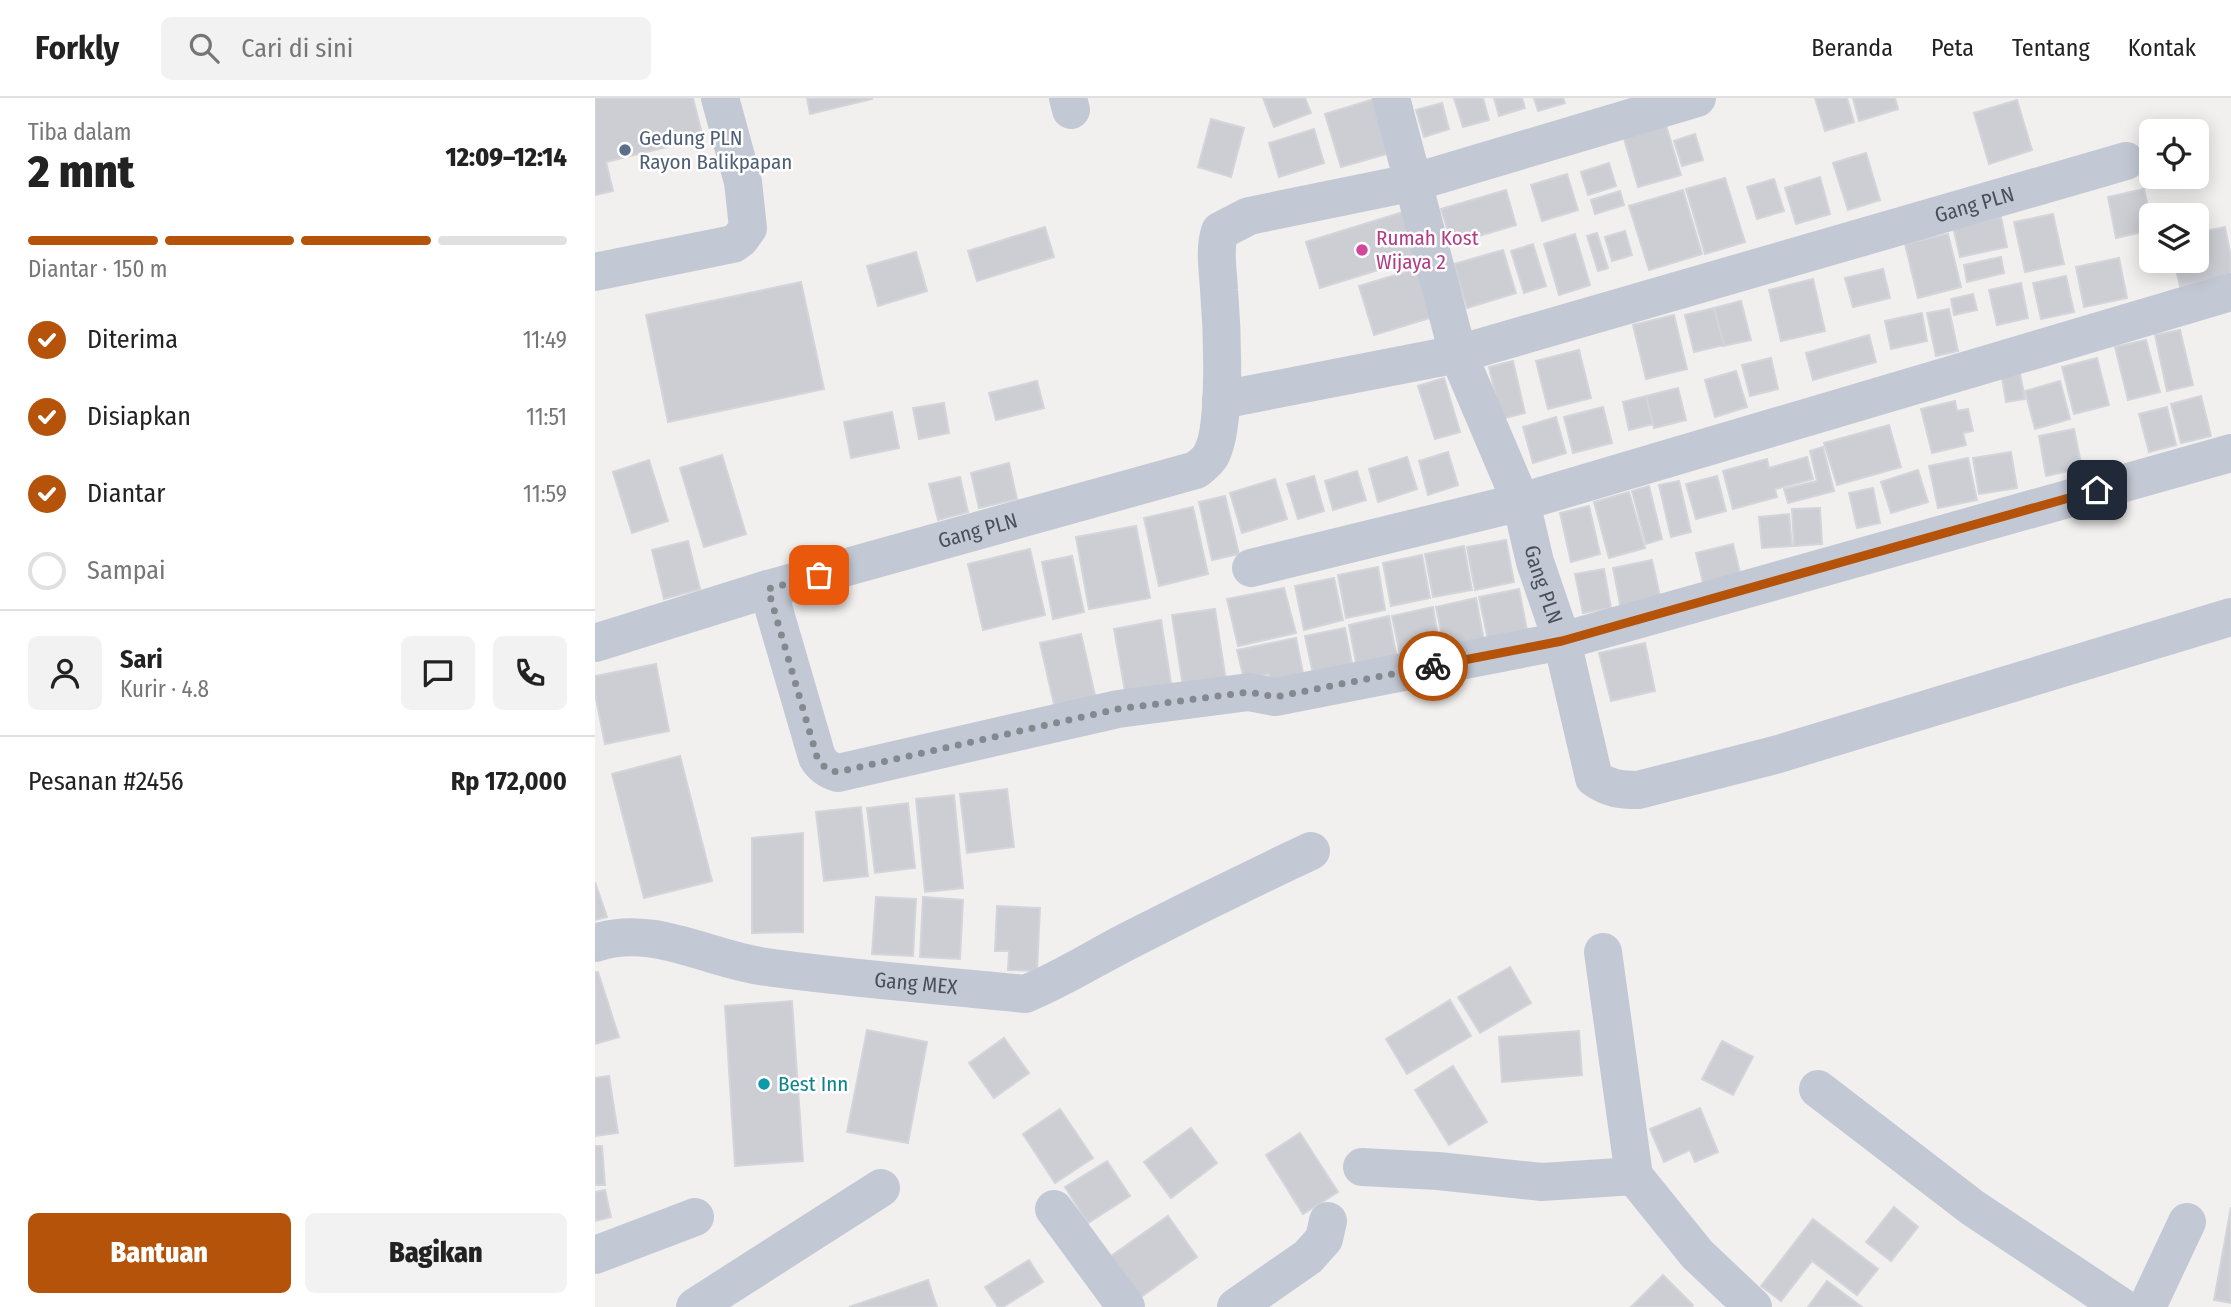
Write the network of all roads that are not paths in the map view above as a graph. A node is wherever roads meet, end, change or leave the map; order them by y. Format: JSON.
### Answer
{"nodes":[{"id":1,"x":720,"y":98,"type":"edge"},
{"id":2,"x":1391,"y":98,"type":"edge"},
{"id":3,"x":1697,"y":98,"type":"edge"},
{"id":4,"x":2126,"y":161,"type":"dead end"},
{"id":5,"x":1415,"y":183,"type":"junction"},
{"id":6,"x":595,"y":272,"type":"edge"},
{"id":7,"x":2231,"y":292,"type":"edge"},
{"id":8,"x":1458,"y":354,"type":"junction"},
{"id":9,"x":1221,"y":400,"type":"junction"},
{"id":10,"x":2231,"y":453,"type":"edge"},
{"id":11,"x":1521,"y":502,"type":"junction"},
{"id":12,"x":1251,"y":568,"type":"dead end"},
{"id":13,"x":768,"y":589,"type":"junction"},
{"id":14,"x":2231,"y":617,"type":"edge"},
{"id":15,"x":1562,"y":641,"type":"junction"},
{"id":16,"x":595,"y":643,"type":"edge"},
{"id":17,"x":1311,"y":851,"type":"dead end"},
{"id":18,"x":595,"y":943,"type":"edge"},
{"id":19,"x":1603,"y":952,"type":"dead end"},
{"id":20,"x":1818,"y":1089,"type":"dead end"},
{"id":21,"x":1362,"y":1167,"type":"dead end"},
{"id":22,"x":1634,"y":1175,"type":"junction"},
{"id":23,"x":881,"y":1188,"type":"dead end"},
{"id":24,"x":1054,"y":1209,"type":"dead end"},
{"id":25,"x":695,"y":1217,"type":"dead end"},
{"id":26,"x":1328,"y":1221,"type":"dead end"},
{"id":27,"x":2187,"y":1222,"type":"dead end"},
{"id":28,"x":595,"y":1255,"type":"edge"},
{"id":29,"x":695,"y":1307,"type":"edge"},
{"id":30,"x":1126,"y":1307,"type":"edge"},
{"id":31,"x":1236,"y":1307,"type":"edge"},
{"id":32,"x":1753,"y":1307,"type":"edge"},
{"id":33,"x":2122,"y":1307,"type":"edge"},
{"id":34,"x":2147,"y":1307,"type":"edge"}],
"edges":[{"from":1,"to":6,"type":"street"},
{"from":2,"to":5,"type":"street","name":"Gang PLN"},
{"from":3,"to":5,"type":"street","name":"Gang PLN"},
{"from":4,"to":8,"type":"street","name":"Gang PLN"},
{"from":5,"to":8,"type":"street","name":"Gang PLN"},
{"from":5,"to":9,"type":"street","name":"Gang PLN"},
{"from":7,"to":11,"type":"street"},
{"from":8,"to":9,"type":"street","name":"Gang PLN"},
{"from":8,"to":11,"type":"street","name":"Gang PLN"},
{"from":9,"to":13,"type":"street","name":"Gang PLN"},
{"from":10,"to":15,"type":"street"},
{"from":11,"to":12,"type":"street"},
{"from":11,"to":15,"type":"street","name":"Gang PLN"},
{"from":13,"to":15,"type":"street","name":"Gang PLN"},
{"from":13,"to":16,"type":"street","name":"Gang PLN"},
{"from":14,"to":15,"type":"street"},
{"from":17,"to":18,"type":"street","name":"Gang MEX"},
{"from":19,"to":22,"type":"street"},
{"from":20,"to":33,"type":"street"},
{"from":21,"to":22,"type":"street"},
{"from":22,"to":32,"type":"street"},
{"from":23,"to":29,"type":"street"},
{"from":24,"to":30,"type":"street"},
{"from":25,"to":28,"type":"street"},
{"from":26,"to":31,"type":"street"},
{"from":27,"to":34,"type":"street"}]}
